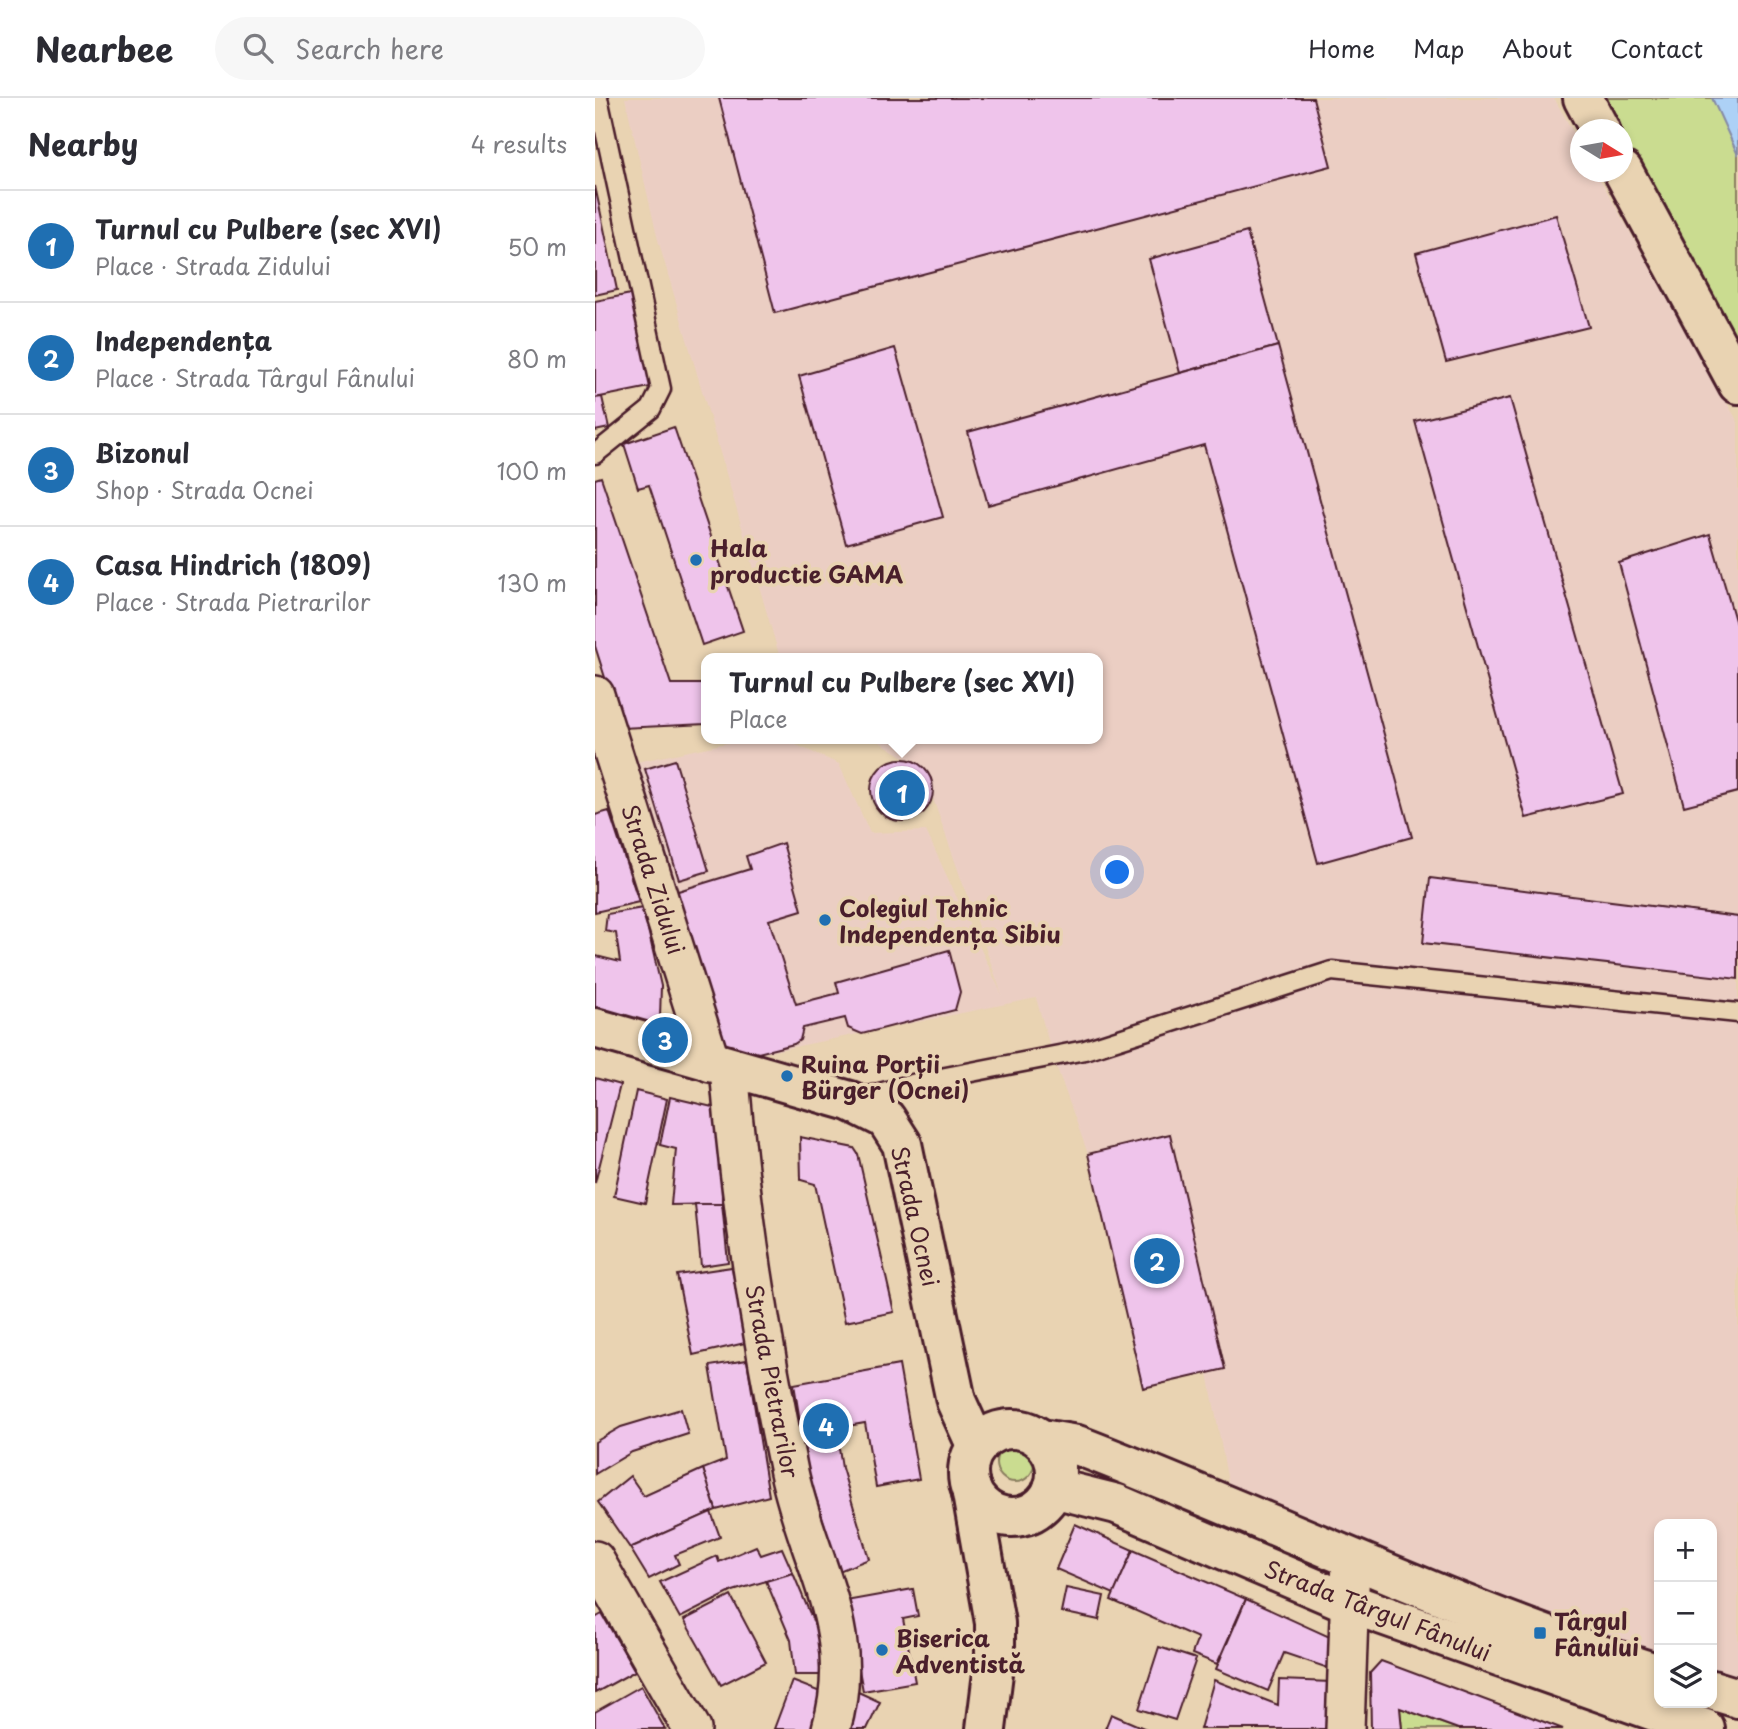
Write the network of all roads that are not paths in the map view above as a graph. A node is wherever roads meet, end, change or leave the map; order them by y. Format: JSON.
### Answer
{"nodes":[{"id":1,"x":598,"y":98,"type":"edge"},
{"id":2,"x":1583,"y":98,"type":"edge"},
{"id":3,"x":1594,"y":119,"type":"edge"},
{"id":4,"x":1628,"y":182,"type":"edge"},
{"id":5,"x":1738,"y":384,"type":"edge"},
{"id":6,"x":595,"y":454,"type":"edge"},
{"id":7,"x":595,"y":695,"type":"edge"},
{"id":8,"x":1738,"y":1013,"type":"edge"},
{"id":9,"x":595,"y":1028,"type":"edge"},
{"id":10,"x":720,"y":1065,"type":"junction"},
{"id":11,"x":850,"y":1101,"type":"junction"},
{"id":12,"x":1041,"y":1439,"type":"junction"},
{"id":13,"x":977,"y":1447,"type":"junction"},
{"id":14,"x":971,"y":1488,"type":"junction"},
{"id":15,"x":1053,"y":1488,"type":"junction"},
{"id":16,"x":595,"y":1560,"type":"edge"},
{"id":17,"x":1351,"y":1560,"type":"junction"},
{"id":18,"x":1349,"y":1603,"type":"junction"},
{"id":19,"x":1654,"y":1672,"type":"edge"},
{"id":20,"x":1717,"y":1692,"type":"edge"},
{"id":21,"x":1738,"y":1698,"type":"edge"},
{"id":22,"x":692,"y":1729,"type":"edge"},
{"id":23,"x":831,"y":1729,"type":"edge"},
{"id":24,"x":986,"y":1729,"type":"edge"},
{"id":25,"x":1345,"y":1729,"type":"edge"},
{"id":26,"x":1705,"y":1729,"type":"edge"}],
"edges":[{"from":1,"to":6,"type":"lane"},
{"from":2,"to":3,"type":"main road"},
{"from":4,"to":5,"type":"main road"},
{"from":7,"to":10,"type":"street","name":"Strada Zidului"},
{"from":8,"to":11,"type":"lane"},
{"from":9,"to":10,"type":"main road","name":"Strada Ocnei"},
{"from":10,"to":11,"type":"main road","name":"Strada Ocnei"},
{"from":10,"to":23,"type":"street","name":"Strada Pietrarilor"},
{"from":11,"to":13,"type":"main road","name":"Strada Ocnei"},
{"from":12,"to":13,"type":"main road"},
{"from":12,"to":15,"type":"main road"},
{"from":12,"to":17,"type":"main road","name":"Strada Târgul Fânului"},
{"from":13,"to":14,"type":"main road"},
{"from":14,"to":15,"type":"main road"},
{"from":14,"to":24,"type":"main road"},
{"from":15,"to":18,"type":"main road","name":"Strada Târgul Fânului"},
{"from":16,"to":22,"type":"street"},
{"from":17,"to":18,"type":"street"},
{"from":17,"to":19,"type":"main road","name":"Strada Târgul Fânului"},
{"from":18,"to":25,"type":"street"},
{"from":18,"to":26,"type":"main road","name":"Strada Târgul Fânului"},
{"from":20,"to":21,"type":"main road"}]}
